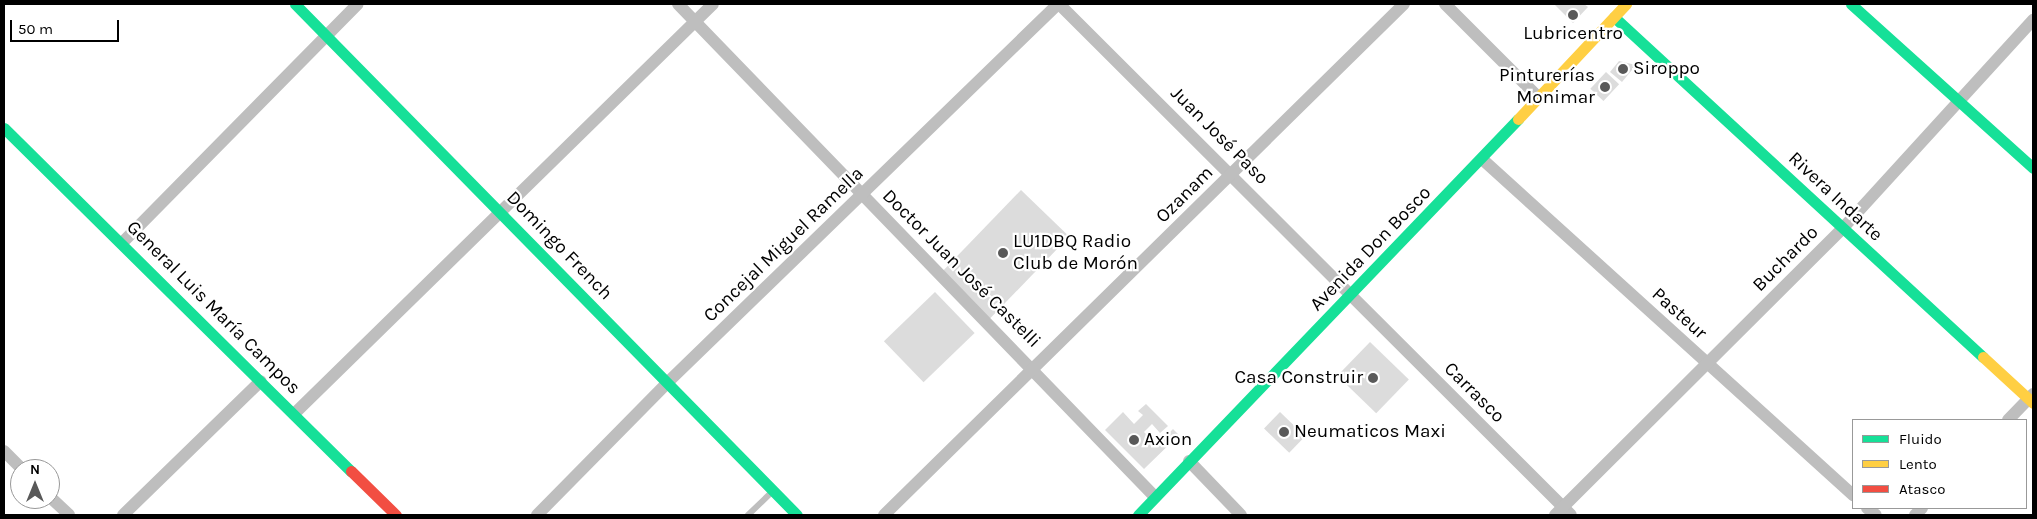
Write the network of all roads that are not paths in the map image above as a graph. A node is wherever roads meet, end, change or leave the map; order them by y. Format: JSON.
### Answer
{"nodes":[{"id":1,"x":295,"y":4,"type":"edge"},
{"id":2,"x":358,"y":4,"type":"edge"},
{"id":3,"x":678,"y":4,"type":"edge"},
{"id":4,"x":713,"y":4,"type":"edge"},
{"id":5,"x":1059,"y":4,"type":"edge"},
{"id":6,"x":1404,"y":4,"type":"edge"},
{"id":7,"x":1445,"y":4,"type":"edge"},
{"id":8,"x":1626,"y":4,"type":"edge"},
{"id":9,"x":1851,"y":4,"type":"edge"},
{"id":10,"x":1614,"y":17,"type":"junction"},
{"id":11,"x":2033,"y":20,"type":"edge"},
{"id":12,"x":696,"y":21,"type":"junction"},
{"id":13,"x":325,"y":36,"type":"junction"},
{"id":14,"x":1538,"y":97,"type":"junction"},
{"id":15,"x":1958,"y":100,"type":"junction"},
{"id":16,"x":4,"y":128,"type":"edge"},
{"id":17,"x":1482,"y":159,"type":"junction"},
{"id":18,"x":2033,"y":168,"type":"edge"},
{"id":19,"x":1233,"y":174,"type":"junction"},
{"id":20,"x":862,"y":197,"type":"junction"},
{"id":21,"x":503,"y":212,"type":"junction"},
{"id":22,"x":1843,"y":228,"type":"junction"},
{"id":23,"x":123,"y":242,"type":"junction"},
{"id":24,"x":1351,"y":297,"type":"junction"},
{"id":25,"x":1708,"y":365,"type":"junction"},
{"id":26,"x":1035,"y":370,"type":"junction"},
{"id":27,"x":261,"y":381,"type":"junction"},
{"id":28,"x":667,"y":383,"type":"junction"},
{"id":29,"x":2032,"y":398,"type":"edge"},
{"id":30,"x":294,"y":414,"type":"junction"},
{"id":31,"x":2009,"y":419,"type":"edge"},
{"id":32,"x":1189,"y":461,"type":"junction"},
{"id":33,"x":773,"y":491,"type":"junction"},
{"id":34,"x":1852,"y":494,"type":"edge"},
{"id":35,"x":1155,"y":496,"type":"junction"},
{"id":36,"x":1563,"y":513,"type":"edge"},
{"id":37,"x":124,"y":515,"type":"edge"},
{"id":38,"x":396,"y":515,"type":"edge"},
{"id":39,"x":537,"y":515,"type":"edge"},
{"id":40,"x":748,"y":515,"type":"edge"},
{"id":41,"x":797,"y":515,"type":"edge"},
{"id":42,"x":884,"y":515,"type":"edge"},
{"id":43,"x":1138,"y":515,"type":"edge"},
{"id":44,"x":1241,"y":515,"type":"edge"}],
"edges":[{"from":1,"to":13,"type":"street","name":"Domingo French"},
{"from":2,"to":13,"type":"street"},
{"from":3,"to":12,"type":"street","name":"Doctor Juan José Castelli"},
{"from":4,"to":12,"type":"street"},
{"from":5,"to":19,"type":"street","name":"Juan José Paso"},
{"from":5,"to":20,"type":"street","name":"Concejal Miguel Ramella"},
{"from":6,"to":19,"type":"street","name":"Ozanam"},
{"from":7,"to":14,"type":"street"},
{"from":8,"to":10,"type":"street","name":"Avenida Don Bosco"},
{"from":9,"to":15,"type":"street"},
{"from":10,"to":14,"type":"street","name":"Avenida Don Bosco"},
{"from":10,"to":22,"type":"street","name":"Rivera Indarte"},
{"from":11,"to":15,"type":"street","name":"Buchardo"},
{"from":12,"to":20,"type":"street","name":"Doctor Juan José Castelli"},
{"from":12,"to":21,"type":"street"},
{"from":13,"to":21,"type":"street","name":"Domingo French"},
{"from":13,"to":23,"type":"street"},
{"from":14,"to":17,"type":"street","name":"Avenida Don Bosco"},
{"from":15,"to":18,"type":"street"},
{"from":15,"to":22,"type":"street","name":"Buchardo"},
{"from":16,"to":23,"type":"street","name":"General Luis María Campos"},
{"from":17,"to":24,"type":"street","name":"Avenida Don Bosco"},
{"from":17,"to":25,"type":"street","name":"Pasteur"},
{"from":19,"to":24,"type":"street","name":"Juan José Paso"},
{"from":19,"to":26,"type":"street","name":"Ozanam"},
{"from":20,"to":26,"type":"street","name":"Doctor Juan José Castelli"},
{"from":20,"to":28,"type":"street","name":"Concejal Miguel Ramella"},
{"from":21,"to":28,"type":"street","name":"Domingo French"},
{"from":21,"to":30,"type":"street"},
{"from":22,"to":25,"type":"street","name":"Buchardo"},
{"from":22,"to":29,"type":"street","name":"Rivera Indarte"},
{"from":23,"to":27,"type":"street","name":"General Luis María Campos"},
{"from":24,"to":32,"type":"street","name":"Avenida Don Bosco"},
{"from":24,"to":36,"type":"street","name":"Carrasco"},
{"from":25,"to":34,"type":"street","name":"Pasteur"},
{"from":25,"to":36,"type":"street","name":"Buchardo"},
{"from":26,"to":35,"type":"street","name":"Doctor Juan José Castelli"},
{"from":26,"to":42,"type":"street","name":"Ozanam"},
{"from":27,"to":30,"type":"street","name":"General Luis María Campos"},
{"from":27,"to":37,"type":"street"},
{"from":28,"to":33,"type":"street","name":"Domingo French"},
{"from":28,"to":39,"type":"street","name":"Concejal Miguel Ramella"},
{"from":29,"to":31,"type":"street"},
{"from":30,"to":38,"type":"street","name":"General Luis María Campos"},
{"from":32,"to":35,"type":"street","name":"Avenida Don Bosco"},
{"from":32,"to":44,"type":"street"},
{"from":33,"to":40,"type":"lane"},
{"from":33,"to":41,"type":"street","name":"Domingo French"},
{"from":35,"to":43,"type":"street","name":"Avenida Don Bosco"}]}
